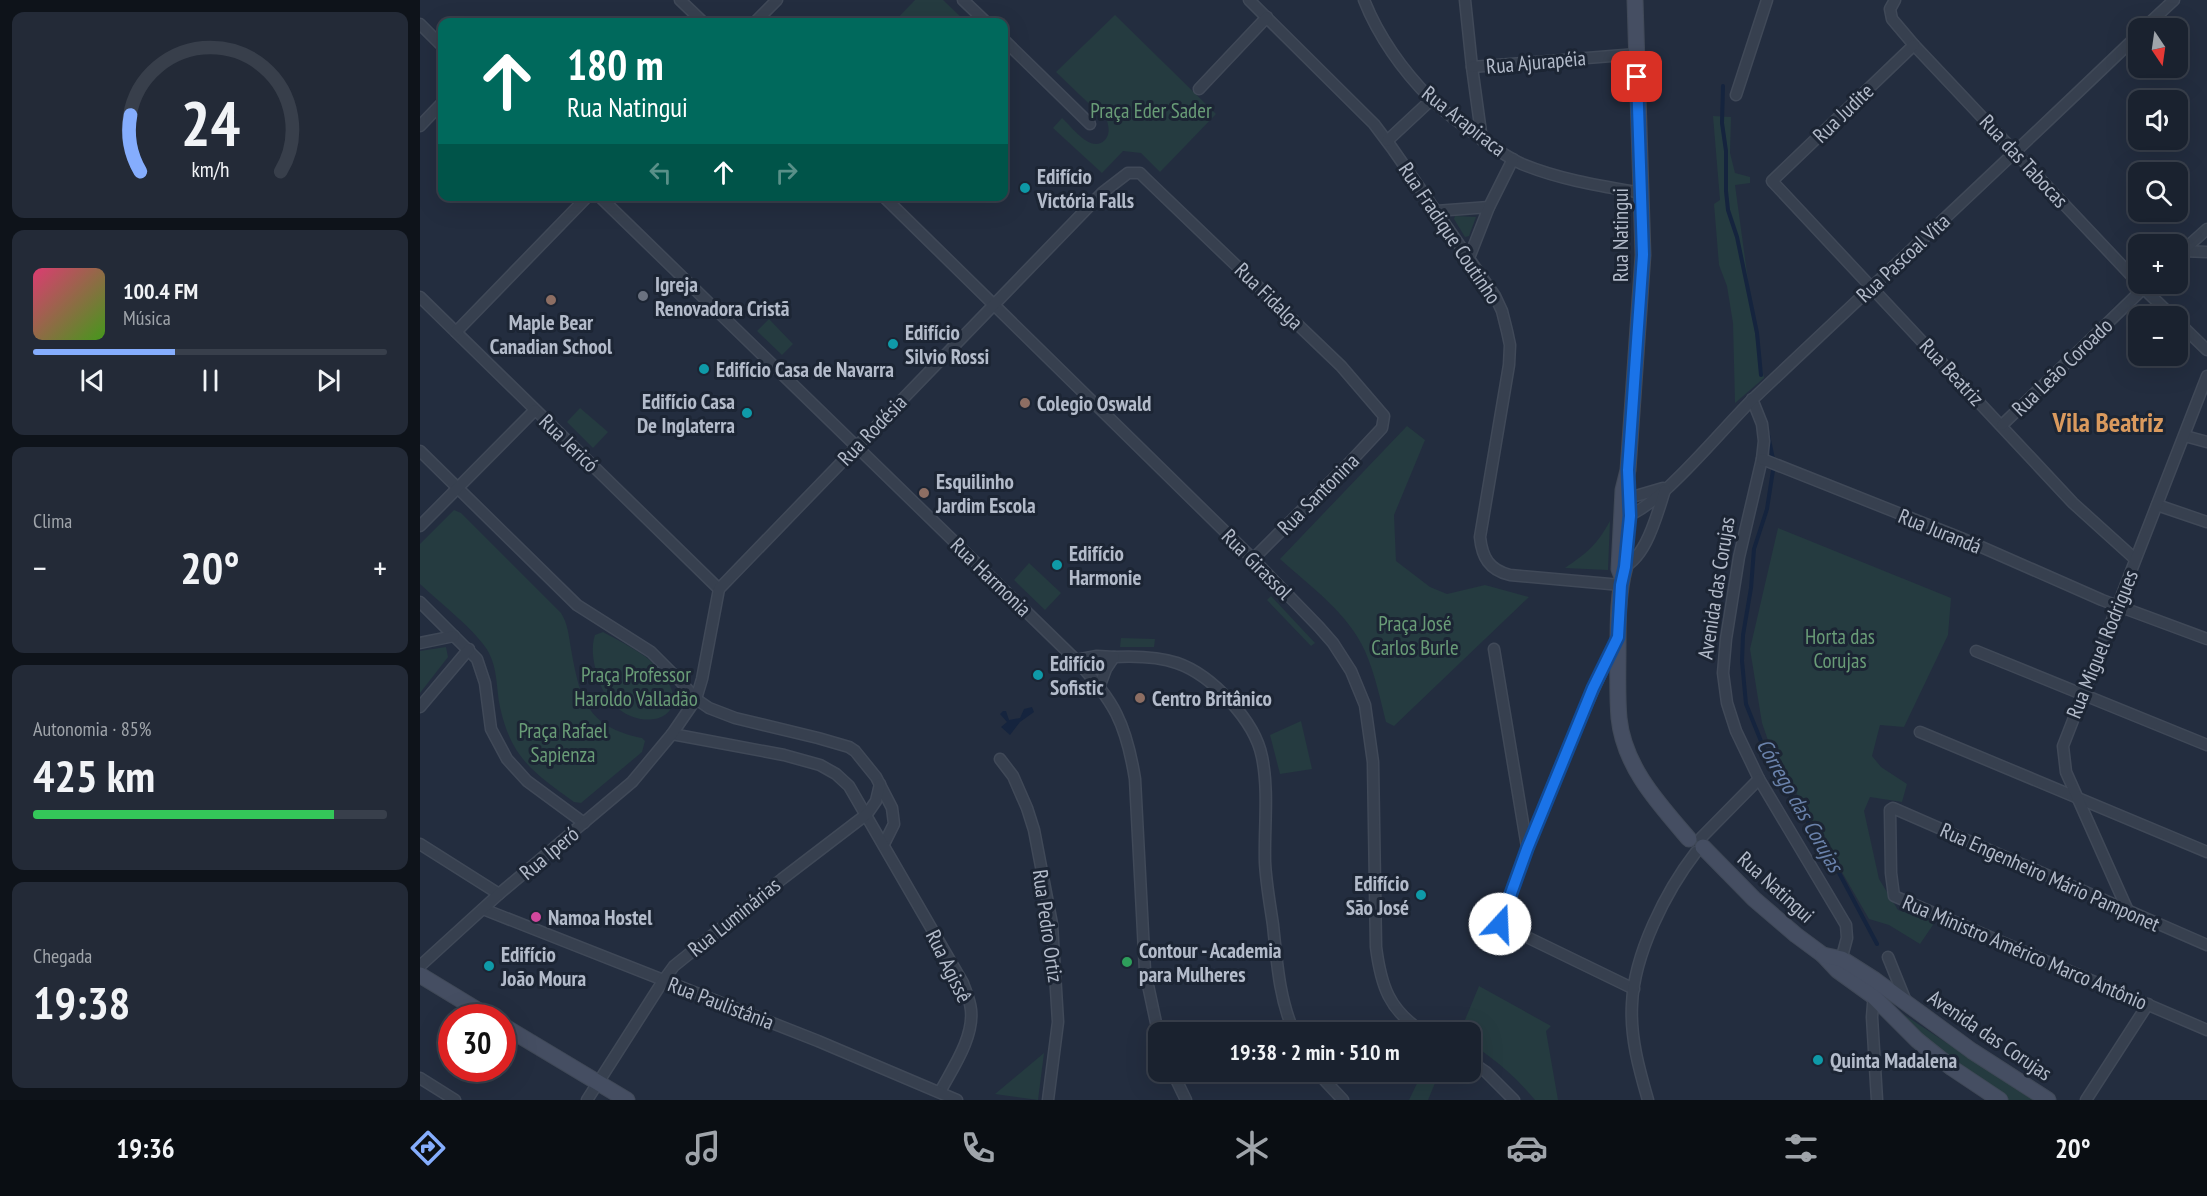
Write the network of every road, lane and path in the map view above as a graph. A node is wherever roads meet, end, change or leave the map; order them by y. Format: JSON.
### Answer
{"nodes":[{"id":1,"x":680,"y":0,"type":"edge"},
{"id":2,"x":777,"y":0,"type":"edge"},
{"id":3,"x":963,"y":0,"type":"edge"},
{"id":4,"x":1249,"y":0,"type":"edge"},
{"id":5,"x":1364,"y":0,"type":"edge"},
{"id":6,"x":1465,"y":0,"type":"edge"},
{"id":7,"x":1635,"y":0,"type":"edge"},
{"id":8,"x":1767,"y":0,"type":"edge"},
{"id":9,"x":1895,"y":0,"type":"edge"},
{"id":10,"x":2174,"y":0,"type":"edge"},
{"id":11,"x":1267,"y":17,"type":"junction"},
{"id":12,"x":700,"y":18,"type":"edge"},
{"id":13,"x":760,"y":18,"type":"edge"},
{"id":14,"x":982,"y":18,"type":"edge"},
{"id":15,"x":2155,"y":18,"type":"edge"},
{"id":16,"x":420,"y":24,"type":"edge"},
{"id":17,"x":438,"y":42,"type":"edge"},
{"id":18,"x":1008,"y":44,"type":"edge"},
{"id":19,"x":1914,"y":45,"type":"junction"},
{"id":20,"x":2128,"y":45,"type":"edge"},
{"id":21,"x":1636,"y":54,"type":"junction"},
{"id":22,"x":1472,"y":67,"type":"junction"},
{"id":23,"x":1199,"y":89,"type":"dead end"},
{"id":24,"x":1736,"y":95,"type":"dead end"},
{"id":25,"x":1431,"y":100,"type":"junction"},
{"id":26,"x":438,"y":107,"type":"edge"},
{"id":27,"x":1090,"y":124,"type":"dead end"},
{"id":28,"x":420,"y":126,"type":"edge"},
{"id":29,"x":1482,"y":140,"type":"junction"},
{"id":30,"x":1387,"y":141,"type":"junction"},
{"id":31,"x":2016,"y":153,"type":"junction"},
{"id":32,"x":1513,"y":159,"type":"junction"},
{"id":33,"x":1140,"y":173,"type":"joint"},
{"id":34,"x":1772,"y":181,"type":"joint"},
{"id":35,"x":1642,"y":193,"type":"junction"},
{"id":36,"x":583,"y":201,"type":"edge"},
{"id":37,"x":604,"y":201,"type":"edge"},
{"id":38,"x":888,"y":201,"type":"edge"},
{"id":39,"x":1489,"y":207,"type":"junction"},
{"id":40,"x":1436,"y":211,"type":"junction"},
{"id":41,"x":2207,"y":229,"type":"edge"},
{"id":42,"x":2188,"y":246,"type":"edge"},
{"id":43,"x":2207,"y":252,"type":"edge"},
{"id":44,"x":2188,"y":253,"type":"edge"},
{"id":45,"x":1469,"y":258,"type":"junction"},
{"id":46,"x":2128,"y":268,"type":"edge"},
{"id":47,"x":1871,"y":287,"type":"junction"},
{"id":48,"x":2138,"y":294,"type":"edge"},
{"id":49,"x":2153,"y":294,"type":"edge"},
{"id":50,"x":420,"y":297,"type":"edge"},
{"id":51,"x":994,"y":304,"type":"junction"},
{"id":52,"x":2163,"y":306,"type":"edge"},
{"id":53,"x":456,"y":332,"type":"junction"},
{"id":54,"x":2188,"y":332,"type":"edge"},
{"id":55,"x":2207,"y":350,"type":"edge"},
{"id":56,"x":2207,"y":376,"type":"edge"},
{"id":57,"x":1752,"y":399,"type":"junction"},
{"id":58,"x":535,"y":410,"type":"junction"},
{"id":59,"x":2002,"y":425,"type":"junction"},
{"id":60,"x":1382,"y":428,"type":"joint"},
{"id":61,"x":2185,"y":436,"type":"junction"},
{"id":62,"x":2207,"y":442,"type":"edge"},
{"id":63,"x":856,"y":446,"type":"junction"},
{"id":64,"x":420,"y":451,"type":"edge"},
{"id":65,"x":1765,"y":460,"type":"junction"},
{"id":66,"x":458,"y":488,"type":"junction"},
{"id":67,"x":1667,"y":488,"type":"junction"},
{"id":68,"x":1626,"y":499,"type":"junction"},
{"id":69,"x":2157,"y":505,"type":"junction"},
{"id":70,"x":1625,"y":517,"type":"junction"},
{"id":71,"x":2207,"y":522,"type":"edge"},
{"id":72,"x":420,"y":526,"type":"edge"},
{"id":73,"x":1253,"y":558,"type":"junction"},
{"id":74,"x":2135,"y":559,"type":"junction"},
{"id":75,"x":1622,"y":575,"type":"junction"},
{"id":76,"x":719,"y":589,"type":"junction"},
{"id":77,"x":420,"y":602,"type":"edge"},
{"id":78,"x":2117,"y":606,"type":"junction"},
{"id":79,"x":454,"y":636,"type":"junction"},
{"id":80,"x":1618,"y":637,"type":"junction"},
{"id":81,"x":2207,"y":639,"type":"edge"},
{"id":82,"x":420,"y":643,"type":"edge"},
{"id":83,"x":469,"y":649,"type":"junction"},
{"id":84,"x":1494,"y":649,"type":"dead end"},
{"id":85,"x":1976,"y":651,"type":"dead end"},
{"id":86,"x":1114,"y":657,"type":"junction"},
{"id":87,"x":1076,"y":660,"type":"junction"},
{"id":88,"x":1100,"y":685,"type":"junction"},
{"id":89,"x":2081,"y":694,"type":"junction"},
{"id":90,"x":696,"y":699,"type":"junction"},
{"id":91,"x":420,"y":707,"type":"edge"},
{"id":92,"x":1920,"y":732,"type":"dead end"},
{"id":93,"x":672,"y":734,"type":"junction"},
{"id":94,"x":2207,"y":745,"type":"edge"},
{"id":95,"x":1000,"y":759,"type":"dead end"},
{"id":96,"x":1760,"y":779,"type":"junction"},
{"id":97,"x":880,"y":784,"type":"junction"},
{"id":98,"x":2078,"y":799,"type":"junction"},
{"id":99,"x":1893,"y":808,"type":"joint"},
{"id":100,"x":867,"y":814,"type":"junction"},
{"id":101,"x":584,"y":823,"type":"junction"},
{"id":102,"x":420,"y":844,"type":"edge"},
{"id":103,"x":884,"y":844,"type":"junction"},
{"id":104,"x":1695,"y":844,"type":"junction"},
{"id":105,"x":1527,"y":849,"type":"junction"},
{"id":106,"x":2207,"y":852,"type":"edge"},
{"id":107,"x":499,"y":894,"type":"junction"},
{"id":108,"x":483,"y":909,"type":"junction"},
{"id":109,"x":2128,"y":911,"type":"junction"},
{"id":110,"x":2207,"y":945,"type":"edge"},
{"id":111,"x":1888,"y":957,"type":"dead end"},
{"id":112,"x":1840,"y":965,"type":"junction"},
{"id":113,"x":420,"y":966,"type":"edge"},
{"id":114,"x":420,"y":975,"type":"edge"},
{"id":115,"x":1875,"y":980,"type":"junction"},
{"id":116,"x":663,"y":981,"type":"junction"},
{"id":117,"x":1634,"y":989,"type":"junction"},
{"id":118,"x":468,"y":1004,"type":"edge"},
{"id":119,"x":1907,"y":1004,"type":"junction"},
{"id":120,"x":2148,"y":1004,"type":"junction"},
{"id":121,"x":1884,"y":1006,"type":"junction"},
{"id":122,"x":1156,"y":1022,"type":"edge"},
{"id":123,"x":1290,"y":1022,"type":"edge"},
{"id":124,"x":1410,"y":1022,"type":"edge"},
{"id":125,"x":2207,"y":1030,"type":"edge"},
{"id":126,"x":516,"y":1033,"type":"edge"},
{"id":127,"x":1481,"y":1069,"type":"edge"},
{"id":128,"x":420,"y":1078,"type":"edge"},
{"id":129,"x":597,"y":1082,"type":"junction"},
{"id":130,"x":1177,"y":1082,"type":"edge"},
{"id":131,"x":1326,"y":1082,"type":"edge"},
{"id":132,"x":939,"y":1092,"type":"junction"},
{"id":133,"x":455,"y":1100,"type":"edge"},
{"id":134,"x":587,"y":1100,"type":"edge"},
{"id":135,"x":627,"y":1100,"type":"edge"},
{"id":136,"x":957,"y":1100,"type":"edge"},
{"id":137,"x":1048,"y":1100,"type":"edge"},
{"id":138,"x":1186,"y":1100,"type":"edge"},
{"id":139,"x":1343,"y":1100,"type":"edge"},
{"id":140,"x":1514,"y":1100,"type":"edge"},
{"id":141,"x":1648,"y":1100,"type":"edge"},
{"id":142,"x":1877,"y":1100,"type":"edge"},
{"id":143,"x":2000,"y":1100,"type":"edge"},
{"id":144,"x":2048,"y":1100,"type":"edge"},
{"id":145,"x":2086,"y":1100,"type":"edge"}],
"edges":[{"from":1,"to":12,"type":"street"},
{"from":2,"to":13,"type":"street"},
{"from":3,"to":14,"type":"street"},
{"from":4,"to":11,"type":"street","name":"Rua Fradique Coutinho"},
{"from":5,"to":25,"type":"street","name":"Rua Arapiraca"},
{"from":6,"to":22,"type":"street"},
{"from":7,"to":21,"type":"street","name":"Rua Natingui"},
{"from":8,"to":24,"type":"street"},
{"from":9,"to":19,"type":"street","name":"Rua das Tabocas"},
{"from":10,"to":15,"type":"street"},
{"from":11,"to":23,"type":"street"},
{"from":11,"to":30,"type":"street","name":"Rua Fradique Coutinho"},
{"from":16,"to":17,"type":"street"},
{"from":18,"to":27,"type":"street"},
{"from":19,"to":31,"type":"street","name":"Rua das Tabocas"},
{"from":19,"to":34,"type":"street","name":"Rua Judite"},
{"from":20,"to":31,"type":"street","name":"Rua Pascoal Vita"},
{"from":21,"to":22,"type":"street","name":"Rua Ajurapéia"},
{"from":21,"to":35,"type":"street","name":"Rua Natingui"},
{"from":22,"to":29,"type":"street"},
{"from":25,"to":29,"type":"street","name":"Rua Arapiraca"},
{"from":25,"to":30,"type":"street"},
{"from":26,"to":28,"type":"street"},
{"from":29,"to":32,"type":"street","name":"Rua Arapiraca"},
{"from":30,"to":40,"type":"street","name":"Rua Fradique Coutinho"},
{"from":31,"to":46,"type":"street","name":"Rua das Tabocas"},
{"from":31,"to":47,"type":"street","name":"Rua Pascoal Vita"},
{"from":32,"to":35,"type":"street","name":"Rua Arapiraca"},
{"from":32,"to":39,"type":"street"},
{"from":33,"to":51,"type":"street","name":"Rua Rodésia"},
{"from":33,"to":60,"type":"street","name":"Rua Fidalga"},
{"from":34,"to":47,"type":"street","name":"Rua Beatriz"},
{"from":35,"to":68,"type":"street","name":"Rua Natingui"},
{"from":36,"to":53,"type":"street"},
{"from":37,"to":63,"type":"street","name":"Rua Harmonia"},
{"from":38,"to":51,"type":"street","name":"Rua Girassol"},
{"from":39,"to":40,"type":"street"},
{"from":39,"to":45,"type":"street"},
{"from":40,"to":45,"type":"street","name":"Rua Fradique Coutinho"},
{"from":41,"to":42,"type":"street"},
{"from":43,"to":44,"type":"street"},
{"from":45,"to":75,"type":"street","name":"Rua Fradique Coutinho"},
{"from":47,"to":57,"type":"street","name":"Rua Pascoal Vita"},
{"from":47,"to":59,"type":"street","name":"Rua Beatriz"},
{"from":48,"to":59,"type":"street","name":"Rua Leão Coroado"},
{"from":49,"to":52,"type":"street","name":"Rua das Tabocas"},
{"from":50,"to":53,"type":"street","name":"Rua Jericó"},
{"from":51,"to":63,"type":"street","name":"Rua Rodésia"},
{"from":51,"to":73,"type":"street","name":"Rua Girassol"},
{"from":53,"to":58,"type":"street","name":"Rua Jericó"},
{"from":54,"to":55,"type":"street"},
{"from":56,"to":61,"type":"street","name":"Rua Miguel Rodrigues"},
{"from":57,"to":65,"type":"street","name":"Avenida das Corujas"},
{"from":57,"to":67,"type":"street","name":"Rua Pascoal Vita"},
{"from":58,"to":66,"type":"street"},
{"from":58,"to":76,"type":"street","name":"Rua Jericó"},
{"from":59,"to":74,"type":"street","name":"Rua Beatriz"},
{"from":60,"to":73,"type":"street","name":"Rua Santonina"},
{"from":61,"to":62,"type":"street"},
{"from":61,"to":69,"type":"street","name":"Rua Miguel Rodrigues"},
{"from":63,"to":76,"type":"street","name":"Rua Rodésia"},
{"from":63,"to":87,"type":"street","name":"Rua Harmonia"},
{"from":64,"to":66,"type":"street"},
{"from":65,"to":78,"type":"street","name":"Rua Jurandá"},
{"from":65,"to":96,"type":"street","name":"Avenida das Corujas"},
{"from":66,"to":72,"type":"street"},
{"from":66,"to":90,"type":"street"},
{"from":67,"to":68,"type":"street","name":"Rua Pascoal Vita"},
{"from":67,"to":70,"type":"street","name":"Rua Pascoal Vita"},
{"from":67,"to":75,"type":"street","name":"Rua Pascoal Vita"},
{"from":68,"to":70,"type":"street","name":"Rua Natingui"},
{"from":69,"to":71,"type":"street"},
{"from":69,"to":74,"type":"street","name":"Rua Miguel Rodrigues"},
{"from":70,"to":75,"type":"street","name":"Rua Natingui"},
{"from":73,"to":124,"type":"street","name":"Rua Girassol"},
{"from":74,"to":78,"type":"street","name":"Rua Miguel Rodrigues"},
{"from":75,"to":80,"type":"street","name":"Rua Natingui"},
{"from":76,"to":90,"type":"street"},
{"from":77,"to":79,"type":"street"},
{"from":78,"to":81,"type":"street","name":"Rua Jurandá"},
{"from":78,"to":89,"type":"street","name":"Rua Miguel Rodrigues"},
{"from":79,"to":82,"type":"street"},
{"from":79,"to":83,"type":"street"},
{"from":80,"to":104,"type":"street","name":"Rua Natingui"},
{"from":80,"to":105,"type":"street"},
{"from":83,"to":91,"type":"street"},
{"from":83,"to":101,"type":"street"},
{"from":84,"to":105,"type":"street"},
{"from":85,"to":89,"type":"street"},
{"from":86,"to":87,"type":"street"},
{"from":86,"to":88,"type":"street"},
{"from":86,"to":123,"type":"street"},
{"from":87,"to":88,"type":"street","name":"Rua Harmonia"},
{"from":88,"to":122,"type":"street","name":"Rua Harmonia"},
{"from":89,"to":94,"type":"street"},
{"from":89,"to":98,"type":"street","name":"Rua Miguel Rodrigues"},
{"from":90,"to":93,"type":"street"},
{"from":90,"to":97,"type":"street"},
{"from":92,"to":98,"type":"street"},
{"from":93,"to":100,"type":"street","name":"Rua Agissê"},
{"from":93,"to":101,"type":"street","name":"Rua Iperó"},
{"from":95,"to":137,"type":"street","name":"Rua Pedro Ortiz"},
{"from":96,"to":104,"type":"street"},
{"from":96,"to":112,"type":"street","name":"Avenida das Corujas"},
{"from":97,"to":100,"type":"street","name":"Rua Luminárias"},
{"from":97,"to":103,"type":"street"},
{"from":98,"to":106,"type":"street"},
{"from":98,"to":109,"type":"street","name":"Rua Miguel Rodrigues"},
{"from":99,"to":109,"type":"street","name":"Rua Engenheiro Mário Pamponet"},
{"from":99,"to":120,"type":"street","name":"Rua Ministro Américo Marco Antônio"},
{"from":100,"to":103,"type":"street","name":"Rua Agissê"},
{"from":100,"to":116,"type":"street","name":"Rua Luminárias"},
{"from":101,"to":107,"type":"street","name":"Rua Iperó"},
{"from":102,"to":107,"type":"street"},
{"from":103,"to":132,"type":"street","name":"Rua Agissê"},
{"from":104,"to":112,"type":"street","name":"Rua Natingui"},
{"from":104,"to":117,"type":"street"},
{"from":105,"to":117,"type":"street"},
{"from":107,"to":108,"type":"street","name":"Rua Iperó"},
{"from":108,"to":113,"type":"street","name":"Rua Iperó"},
{"from":108,"to":116,"type":"street","name":"Rua Paulistânia"},
{"from":109,"to":110,"type":"street","name":"Rua Engenheiro Mário Pamponet"},
{"from":111,"to":119,"type":"street","name":"Avenida das Corujas"},
{"from":112,"to":115,"type":"street","name":"Rua Natingui"},
{"from":112,"to":121,"type":"street","name":"Rua Natingui"},
{"from":114,"to":118,"type":"street"},
{"from":115,"to":119,"type":"street","name":"Avenida das Corujas"},
{"from":115,"to":121,"type":"street"},
{"from":116,"to":129,"type":"street","name":"Rua Luminárias"},
{"from":116,"to":132,"type":"street","name":"Rua Paulistânia"},
{"from":117,"to":141,"type":"street"},
{"from":119,"to":121,"type":"street"},
{"from":119,"to":144,"type":"street","name":"Avenida das Corujas"},
{"from":120,"to":125,"type":"street","name":"Rua Ministro Américo Marco Antônio"},
{"from":120,"to":145,"type":"street"},
{"from":121,"to":142,"type":"street"},
{"from":121,"to":143,"type":"street","name":"Avenida das Corujas"},
{"from":126,"to":129,"type":"street"},
{"from":127,"to":140,"type":"street"},
{"from":128,"to":133,"type":"street"},
{"from":129,"to":134,"type":"street","name":"Rua Luminárias"},
{"from":129,"to":135,"type":"street"},
{"from":130,"to":138,"type":"street"},
{"from":131,"to":139,"type":"street"},
{"from":132,"to":136,"type":"street","name":"Rua Paulistânia"}]}
